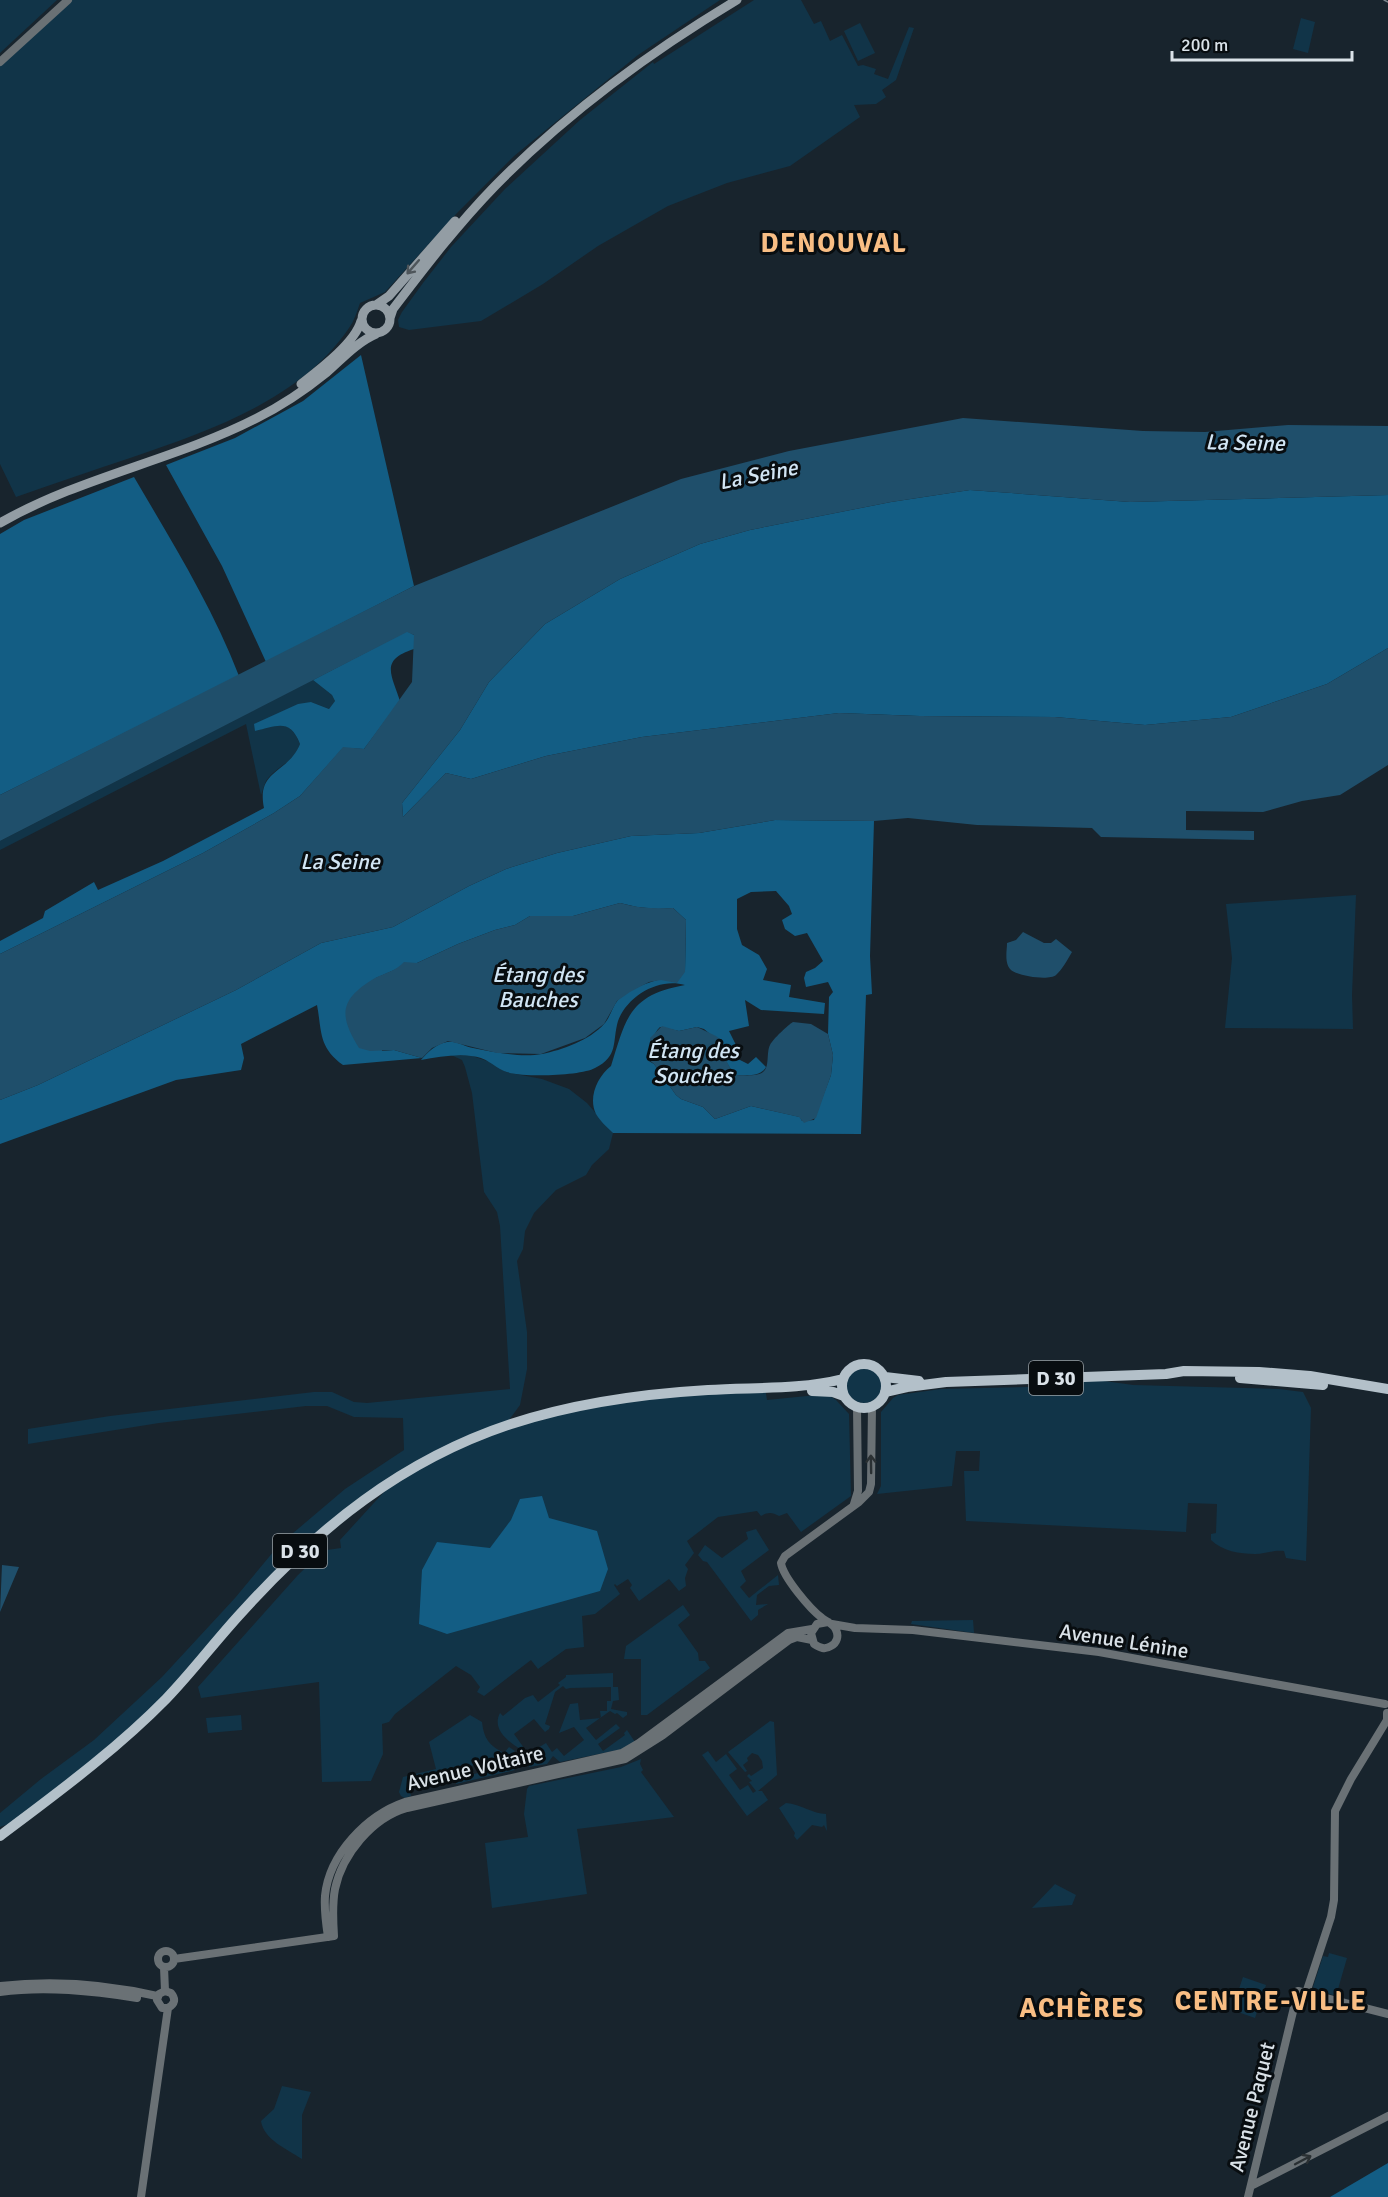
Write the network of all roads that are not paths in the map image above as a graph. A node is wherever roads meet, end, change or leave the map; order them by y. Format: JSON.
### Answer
{"nodes":[{"id":1,"x":68,"y":0,"type":"edge"},
{"id":2,"x":729,"y":0,"type":"edge"},
{"id":3,"x":737,"y":0,"type":"edge"},
{"id":4,"x":0,"y":62,"type":"edge"},
{"id":5,"x":376,"y":305,"type":"junction"},
{"id":6,"x":390,"y":318,"type":"junction"},
{"id":7,"x":361,"y":321,"type":"junction"},
{"id":8,"x":376,"y":333,"type":"junction"},
{"id":9,"x":0,"y":518,"type":"edge"},
{"id":10,"x":0,"y":523,"type":"edge"},
{"id":11,"x":1167,"y":1374,"type":"junction"},
{"id":12,"x":885,"y":1377,"type":"junction"},
{"id":13,"x":843,"y":1379,"type":"junction"},
{"id":14,"x":946,"y":1382,"type":"junction"},
{"id":15,"x":1388,"y":1389,"type":"edge"},
{"id":16,"x":885,"y":1392,"type":"junction"},
{"id":17,"x":647,"y":1395,"type":"junction"},
{"id":18,"x":844,"y":1396,"type":"junction"},
{"id":19,"x":1388,"y":1396,"type":"edge"},
{"id":20,"x":872,"y":1406,"type":"junction"},
{"id":21,"x":857,"y":1407,"type":"junction"},
{"id":22,"x":854,"y":1504,"type":"junction"},
{"id":23,"x":812,"y":1608,"type":"junction"},
{"id":24,"x":830,"y":1623,"type":"junction"},
{"id":25,"x":813,"y":1628,"type":"junction"},
{"id":26,"x":855,"y":1628,"type":"junction"},
{"id":27,"x":837,"y":1639,"type":"junction"},
{"id":28,"x":812,"y":1640,"type":"junction"},
{"id":29,"x":1387,"y":1707,"type":"edge"},
{"id":30,"x":1388,"y":1728,"type":"edge"},
{"id":31,"x":1374,"y":1743,"type":"junction"},
{"id":32,"x":580,"y":1766,"type":"junction"},
{"id":33,"x":0,"y":1836,"type":"edge"},
{"id":34,"x":173,"y":1956,"type":"junction"},
{"id":35,"x":164,"y":1967,"type":"junction"},
{"id":36,"x":4,"y":1988,"type":"edge"},
{"id":37,"x":1302,"y":1992,"type":"junction"},
{"id":38,"x":160,"y":1996,"type":"junction"},
{"id":39,"x":168,"y":2008,"type":"junction"},
{"id":40,"x":1388,"y":2014,"type":"edge"},
{"id":41,"x":1388,"y":2116,"type":"edge"},
{"id":42,"x":1251,"y":2186,"type":"junction"},
{"id":43,"x":141,"y":2197,"type":"edge"},
{"id":44,"x":1248,"y":2197,"type":"edge"}],
"edges":[{"from":1,"to":4,"type":"street"},
{"from":2,"to":5,"type":"main road","one_way":true},
{"from":3,"to":6,"type":"main road"},
{"from":5,"to":6,"type":"main road"},
{"from":5,"to":7,"type":"main road"},
{"from":6,"to":8,"type":"main road"},
{"from":7,"to":8,"type":"main road"},
{"from":7,"to":9,"type":"main road"},
{"from":8,"to":10,"type":"main road"},
{"from":11,"to":14,"type":"main road","number":"D 30"},
{"from":11,"to":15,"type":"main road","number":"D 30"},
{"from":11,"to":19,"type":"main road","number":"D 30"},
{"from":12,"to":13,"type":"main road"},
{"from":12,"to":14,"type":"main road","number":"D 30"},
{"from":12,"to":16,"type":"main road"},
{"from":13,"to":17,"type":"main road","number":"D 30"},
{"from":13,"to":18,"type":"main road"},
{"from":14,"to":16,"type":"main road","number":"D 30"},
{"from":16,"to":20,"type":"main road"},
{"from":17,"to":18,"type":"main road","number":"D 30"},
{"from":17,"to":33,"type":"main road","number":"D 30"},
{"from":18,"to":21,"type":"main road"},
{"from":20,"to":21,"type":"main road"},
{"from":22,"to":20,"type":"street","one_way":true},
{"from":21,"to":22,"type":"street"},
{"from":22,"to":23,"type":"street"},
{"from":23,"to":24,"type":"street"},
{"from":23,"to":25,"type":"street"},
{"from":24,"to":25,"type":"street"},
{"from":24,"to":26,"type":"street","name":"Avenue Lénine"},
{"from":24,"to":27,"type":"street"},
{"from":25,"to":28,"type":"street"},
{"from":25,"to":32,"type":"street"},
{"from":26,"to":27,"type":"street"},
{"from":26,"to":29,"type":"street","name":"Avenue Lénine"},
{"from":27,"to":28,"type":"street"},
{"from":28,"to":32,"type":"street"},
{"from":29,"to":31,"type":"street"},
{"from":30,"to":31,"type":"street"},
{"from":31,"to":37,"type":"street","name":"Avenue Paquet"},
{"from":32,"to":34,"type":"street","name":"Avenue Voltaire"},
{"from":34,"to":35,"type":"street"},
{"from":34,"to":35,"type":"street"},
{"from":35,"to":38,"type":"street"},
{"from":36,"to":38,"type":"street"},
{"from":37,"to":40,"type":"street"},
{"from":37,"to":42,"type":"street","name":"Avenue Paquet"},
{"from":38,"to":39,"type":"street"},
{"from":38,"to":39,"type":"street"},
{"from":39,"to":43,"type":"street"},
{"from":42,"to":41,"type":"street","one_way":true},
{"from":42,"to":44,"type":"street","name":"Avenue Paquet"}]}
